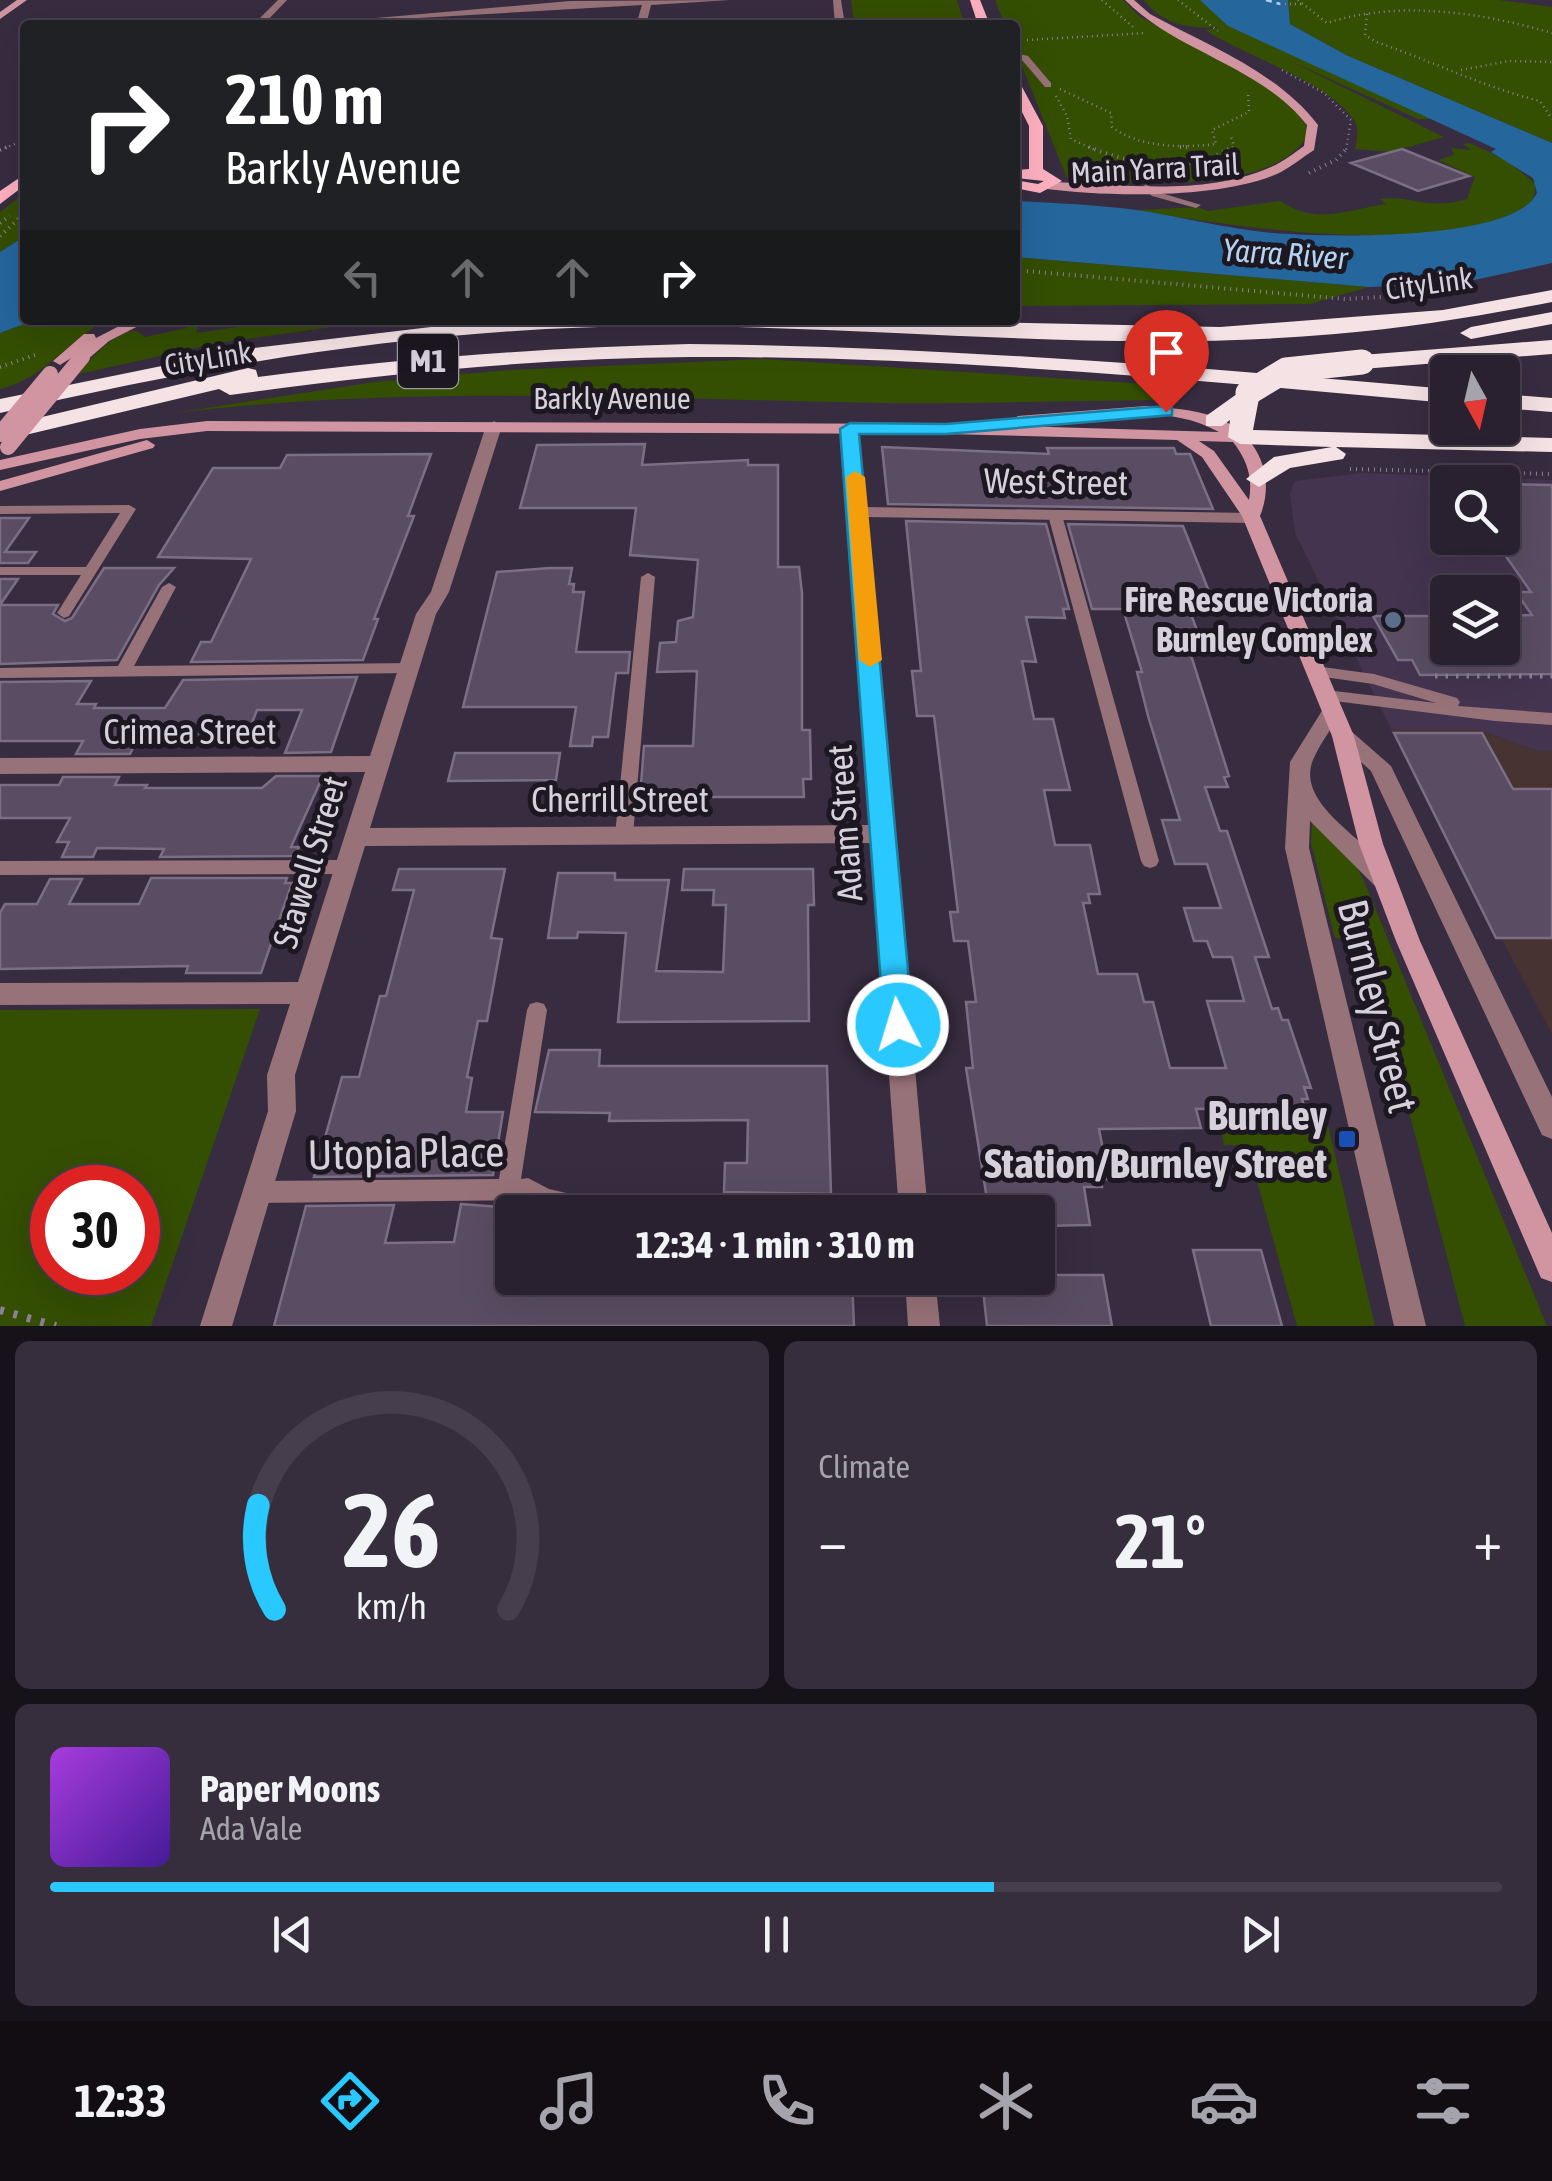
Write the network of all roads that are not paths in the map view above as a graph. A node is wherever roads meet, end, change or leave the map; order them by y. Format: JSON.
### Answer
{"nodes":[{"id":1,"x":23,"y":0,"type":"edge"},
{"id":2,"x":283,"y":0,"type":"edge"},
{"id":3,"x":464,"y":0,"type":"edge"},
{"id":4,"x":726,"y":0,"type":"edge"},
{"id":5,"x":1129,"y":0,"type":"edge"},
{"id":6,"x":648,"y":1,"type":"edge"},
{"id":7,"x":531,"y":8,"type":"junction"},
{"id":8,"x":455,"y":14,"type":"junction"},
{"id":9,"x":0,"y":19,"type":"edge"},
{"id":10,"x":263,"y":20,"type":"edge"},
{"id":11,"x":340,"y":20,"type":"edge"},
{"id":12,"x":525,"y":20,"type":"edge"},
{"id":13,"x":1020,"y":56,"type":"edge"},
{"id":14,"x":1048,"y":86,"type":"road end"},
{"id":15,"x":1020,"y":95,"type":"edge"},
{"id":16,"x":1036,"y":172,"type":"junction"},
{"id":17,"x":1020,"y":174,"type":"edge"},
{"id":18,"x":20,"y":182,"type":"edge"},
{"id":19,"x":1053,"y":182,"type":"junction"},
{"id":20,"x":1020,"y":185,"type":"edge"},
{"id":21,"x":1146,"y":187,"type":"junction"},
{"id":22,"x":0,"y":199,"type":"edge"},
{"id":23,"x":1196,"y":205,"type":"dead end"},
{"id":24,"x":1552,"y":296,"type":"edge"},
{"id":25,"x":1020,"y":317,"type":"edge"},
{"id":26,"x":1552,"y":318,"type":"edge"},
{"id":27,"x":110,"y":325,"type":"edge"},
{"id":28,"x":130,"y":325,"type":"edge"},
{"id":29,"x":502,"y":325,"type":"edge"},
{"id":30,"x":929,"y":325,"type":"edge"},
{"id":31,"x":1260,"y":331,"type":"junction"},
{"id":32,"x":1552,"y":348,"type":"edge"},
{"id":33,"x":1430,"y":394,"type":"edge"},
{"id":34,"x":1246,"y":396,"type":"junction"},
{"id":35,"x":1520,"y":402,"type":"edge"},
{"id":36,"x":1552,"y":405,"type":"edge"},
{"id":37,"x":0,"y":406,"type":"edge"},
{"id":38,"x":76,"y":415,"type":"junction"},
{"id":39,"x":1214,"y":421,"type":"junction"},
{"id":40,"x":277,"y":425,"type":"junction"},
{"id":41,"x":494,"y":426,"type":"junction"},
{"id":42,"x":850,"y":429,"type":"junction"},
{"id":43,"x":946,"y":429,"type":"junction"},
{"id":44,"x":1181,"y":436,"type":"junction"},
{"id":45,"x":1240,"y":437,"type":"junction"},
{"id":46,"x":1552,"y":445,"type":"edge"},
{"id":47,"x":1514,"y":446,"type":"junction"},
{"id":48,"x":2,"y":448,"type":"edge"},
{"id":49,"x":1260,"y":479,"type":"junction"},
{"id":50,"x":0,"y":486,"type":"edge"},
{"id":51,"x":0,"y":510,"type":"edge"},
{"id":52,"x":859,"y":512,"type":"junction"},
{"id":53,"x":1055,"y":515,"type":"junction"},
{"id":54,"x":1252,"y":517,"type":"junction"},
{"id":55,"x":90,"y":571,"type":"junction"},
{"id":56,"x":0,"y":572,"type":"edge"},
{"id":57,"x":648,"y":577,"type":"dead end"},
{"id":58,"x":170,"y":586,"type":"dead end"},
{"id":59,"x":64,"y":613,"type":"dead end"},
{"id":60,"x":410,"y":668,"type":"junction"},
{"id":61,"x":1316,"y":671,"type":"junction"},
{"id":62,"x":0,"y":672,"type":"edge"},
{"id":63,"x":123,"y":672,"type":"junction"},
{"id":64,"x":1329,"y":703,"type":"junction"},
{"id":65,"x":1493,"y":717,"type":"junction"},
{"id":66,"x":1552,"y":719,"type":"edge"},
{"id":67,"x":1343,"y":736,"type":"junction"},
{"id":68,"x":380,"y":764,"type":"junction"},
{"id":69,"x":0,"y":766,"type":"edge"},
{"id":70,"x":1299,"y":786,"type":"junction"},
{"id":71,"x":882,"y":834,"type":"junction"},
{"id":72,"x":624,"y":835,"type":"junction"},
{"id":73,"x":357,"y":837,"type":"junction"},
{"id":74,"x":1150,"y":861,"type":"dead end"},
{"id":75,"x":346,"y":867,"type":"junction"},
{"id":76,"x":0,"y":868,"type":"edge"},
{"id":77,"x":1384,"y":880,"type":"junction"},
{"id":78,"x":310,"y":993,"type":"junction"},
{"id":79,"x":0,"y":994,"type":"edge"},
{"id":80,"x":536,"y":1010,"type":"dead end"},
{"id":81,"x":1552,"y":1126,"type":"edge"},
{"id":82,"x":508,"y":1191,"type":"junction"},
{"id":83,"x":256,"y":1192,"type":"junction"},
{"id":84,"x":539,"y":1195,"type":"edge"},
{"id":85,"x":913,"y":1195,"type":"edge"},
{"id":86,"x":1552,"y":1267,"type":"edge"},
{"id":87,"x":921,"y":1295,"type":"edge"},
{"id":88,"x":216,"y":1326,"type":"edge"},
{"id":89,"x":924,"y":1326,"type":"edge"},
{"id":90,"x":1410,"y":1326,"type":"edge"}],
"edges":[{"from":1,"to":9,"type":"main road"},
{"from":2,"to":10,"type":"street"},
{"from":3,"to":8,"type":"street"},
{"from":4,"to":6,"type":"street"},
{"from":5,"to":21,"type":"main road"},
{"from":6,"to":7,"type":"street"},
{"from":7,"to":8,"type":"street"},
{"from":7,"to":12,"type":"street"},
{"from":8,"to":11,"type":"street"},
{"from":13,"to":14,"type":"lane"},
{"from":15,"to":16,"type":"main road"},
{"from":16,"to":17,"type":"main road"},
{"from":16,"to":19,"type":"main road"},
{"from":18,"to":22,"type":"main road"},
{"from":19,"to":20,"type":"main road"},
{"from":19,"to":21,"type":"main road"},
{"from":21,"to":23,"type":"lane"},
{"from":24,"to":31,"type":"highway","name":"CityLink","number":"M1"},
{"from":25,"to":31,"type":"highway"},
{"from":26,"to":38,"type":"highway","number":"M1"},
{"from":27,"to":48,"type":"main road","bridge":true},
{"from":28,"to":48,"type":"main road","bridge":true},
{"from":29,"to":37,"type":"highway","name":"CityLink","number":"M1"},
{"from":30,"to":31,"type":"highway","name":"CityLink","number":"M1"},
{"from":32,"to":34,"type":"highway","bridge":true},
{"from":33,"to":38,"type":"highway","name":"CityLink","number":"M1"},
{"from":34,"to":39,"type":"highway"},
{"from":34,"to":45,"type":"highway"},
{"from":35,"to":36,"type":"highway"},
{"from":38,"to":48,"type":"highway","name":"CityLink","number":"M1"},
{"from":39,"to":43,"type":"main road","name":"Barkly Avenue"},
{"from":39,"to":44,"type":"main road","name":"Barkly Avenue"},
{"from":39,"to":45,"type":"main road","name":"Barkly Avenue"},
{"from":40,"to":41,"type":"main road","name":"Barkly Avenue"},
{"from":40,"to":48,"type":"main road","name":"Barkly Avenue"},
{"from":40,"to":50,"type":"main road","name":"Barkly Avenue"},
{"from":41,"to":42,"type":"main road","name":"Barkly Avenue"},
{"from":41,"to":60,"type":"street","name":"Stawell Street"},
{"from":42,"to":43,"type":"main road","name":"Barkly Avenue"},
{"from":42,"to":52,"type":"street","name":"Adam Street"},
{"from":43,"to":44,"type":"main road","name":"Barkly Avenue"},
{"from":44,"to":45,"type":"main road","name":"Barkly Avenue"},
{"from":44,"to":54,"type":"main road","name":"Burnley Street"},
{"from":45,"to":47,"type":"highway"},
{"from":45,"to":49,"type":"main road"},
{"from":46,"to":47,"type":"highway"},
{"from":47,"to":49,"type":"highway"},
{"from":49,"to":54,"type":"main road"},
{"from":51,"to":55,"type":"lane"},
{"from":52,"to":53,"type":"street","name":"West Street"},
{"from":52,"to":71,"type":"street","name":"Adam Street"},
{"from":53,"to":54,"type":"street","name":"West Street"},
{"from":53,"to":74,"type":"lane"},
{"from":54,"to":61,"type":"main road","name":"Burnley Street"},
{"from":55,"to":56,"type":"lane"},
{"from":55,"to":59,"type":"lane"},
{"from":57,"to":72,"type":"lane"},
{"from":58,"to":63,"type":"lane"},
{"from":60,"to":63,"type":"lane"},
{"from":60,"to":68,"type":"street","name":"Stawell Street"},
{"from":61,"to":64,"type":"main road","name":"Burnley Street"},
{"from":61,"to":65,"type":"lane"},
{"from":62,"to":63,"type":"lane"},
{"from":64,"to":65,"type":"lane"},
{"from":64,"to":67,"type":"main road","name":"Burnley Street"},
{"from":64,"to":70,"type":"street","name":"Burnley Street"},
{"from":65,"to":66,"type":"lane"},
{"from":67,"to":77,"type":"main road","name":"Burnley Street"},
{"from":67,"to":81,"type":"street","name":"Burnley Street"},
{"from":68,"to":69,"type":"street","name":"Crimea Street"},
{"from":68,"to":73,"type":"street","name":"Stawell Street"},
{"from":70,"to":77,"type":"street"},
{"from":70,"to":90,"type":"street","name":"Burnley Street"},
{"from":71,"to":72,"type":"street","name":"Cherrill Street"},
{"from":71,"to":85,"type":"street","name":"Adam Street"},
{"from":72,"to":73,"type":"street","name":"Cherrill Street"},
{"from":73,"to":75,"type":"street","name":"Stawell Street"},
{"from":75,"to":76,"type":"lane"},
{"from":75,"to":78,"type":"street","name":"Stawell Street"},
{"from":77,"to":86,"type":"main road","name":"Burnley Street"},
{"from":78,"to":79,"type":"street"},
{"from":78,"to":83,"type":"street","name":"Stawell Street"},
{"from":80,"to":82,"type":"lane"},
{"from":82,"to":83,"type":"lane","name":"Utopia Place"},
{"from":82,"to":84,"type":"lane","name":"Utopia Place"},
{"from":83,"to":88,"type":"street","name":"Stawell Street"},
{"from":87,"to":89,"type":"street"}]}
